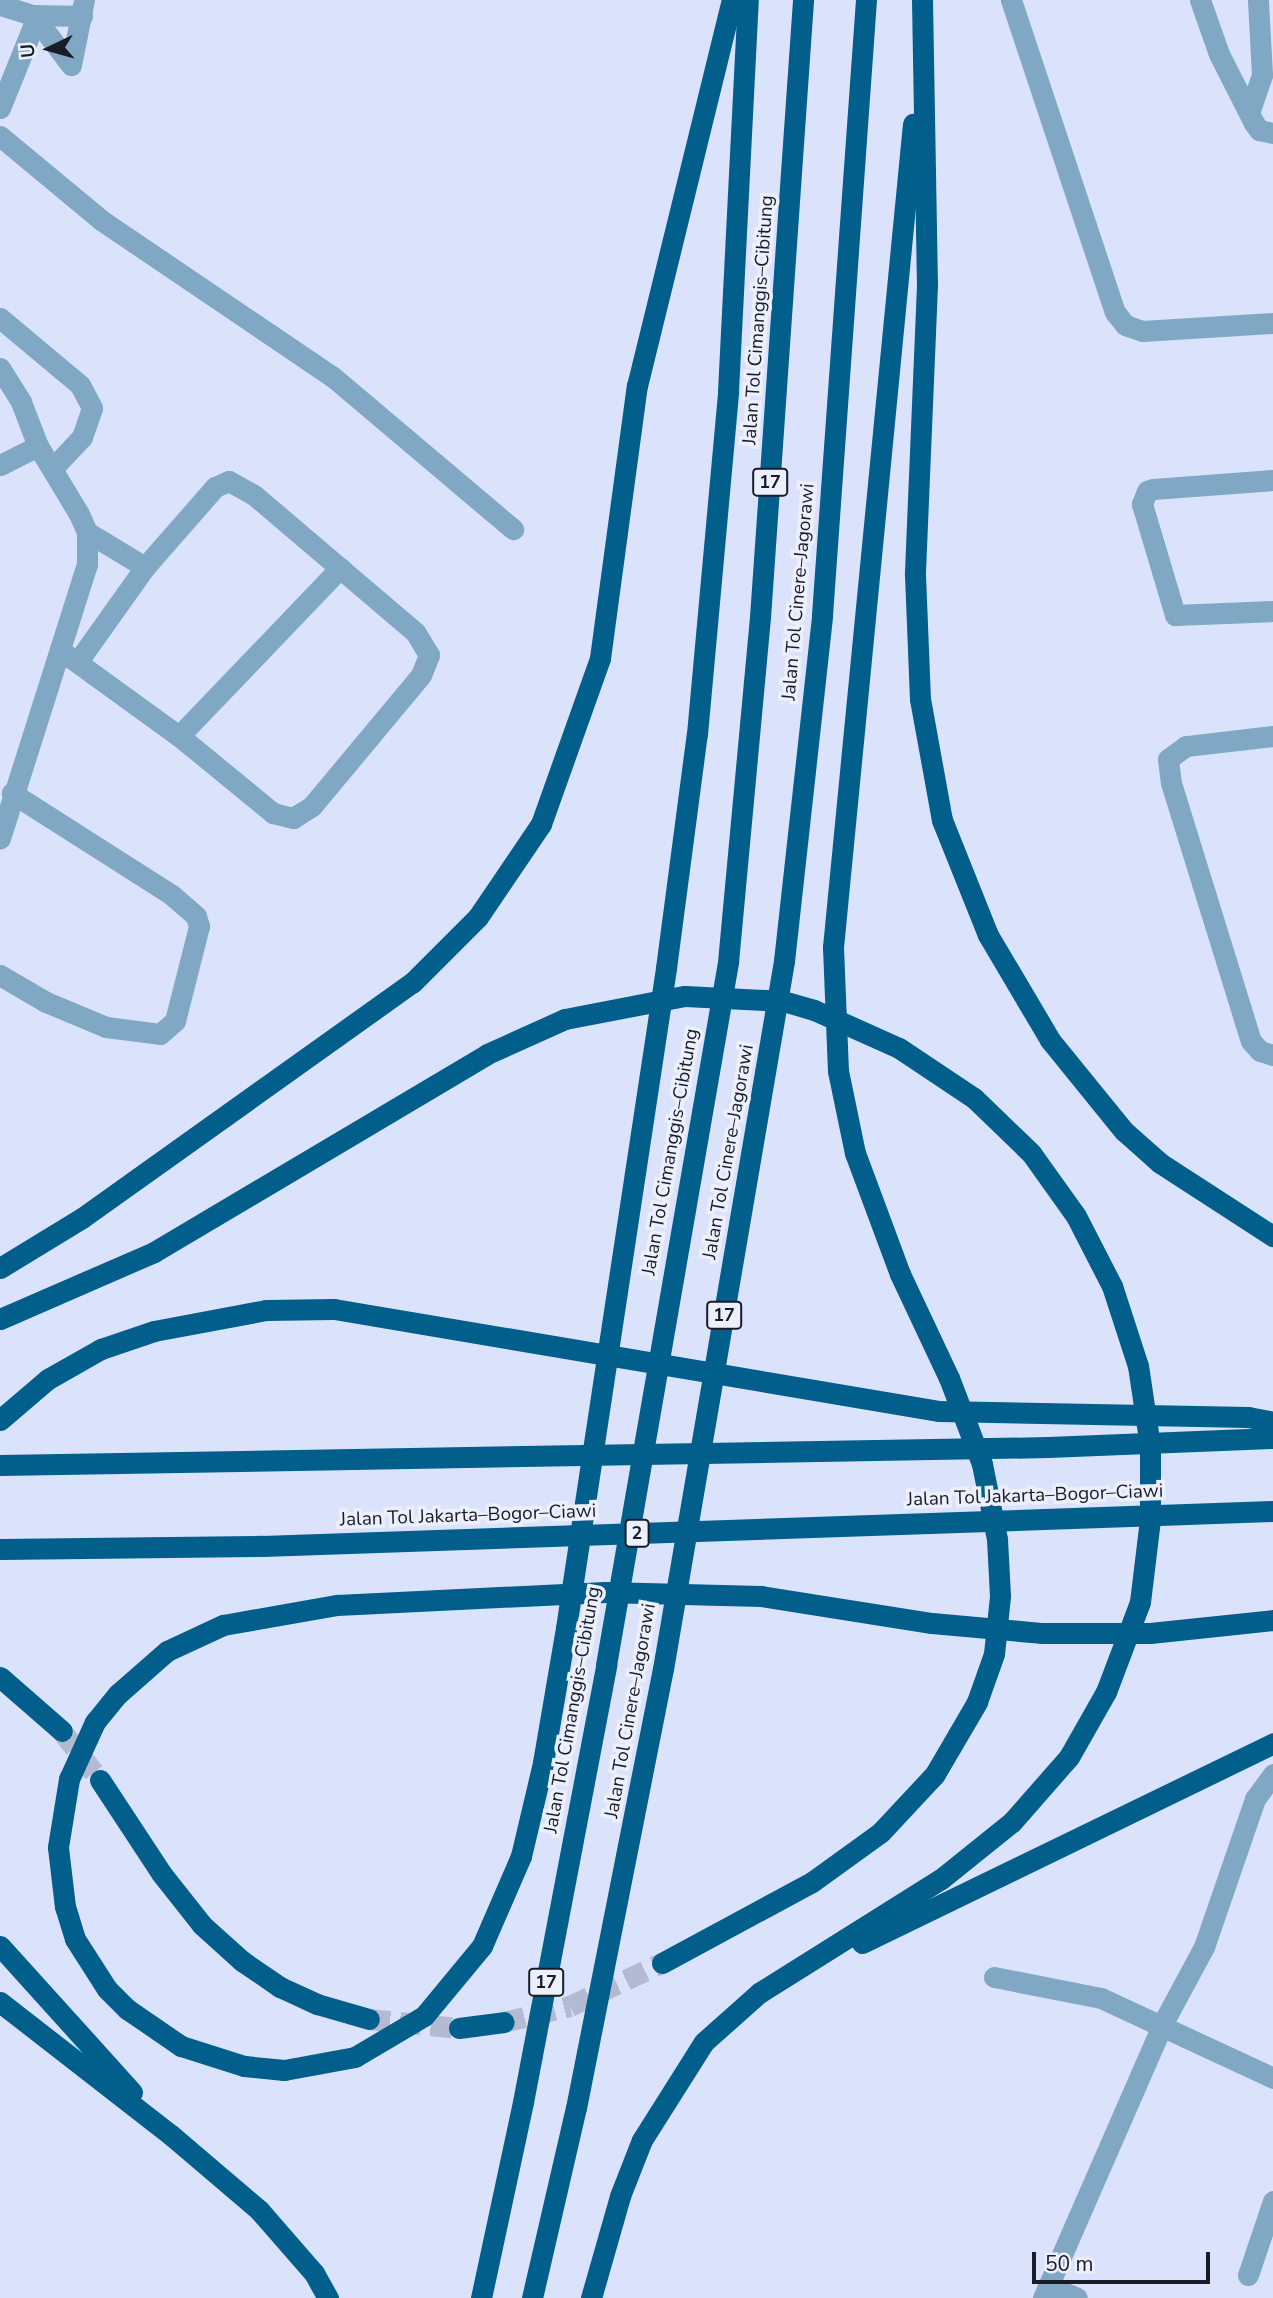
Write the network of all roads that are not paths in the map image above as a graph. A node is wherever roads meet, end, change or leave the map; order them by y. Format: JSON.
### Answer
{"nodes":[{"id":1,"x":732,"y":0,"type":"edge"},
{"id":2,"x":748,"y":0,"type":"edge"},
{"id":3,"x":803,"y":0,"type":"edge"},
{"id":4,"x":866,"y":0,"type":"edge"},
{"id":5,"x":922,"y":0,"type":"edge"},
{"id":6,"x":1011,"y":0,"type":"edge"},
{"id":7,"x":1199,"y":0,"type":"edge"},
{"id":8,"x":1258,"y":0,"type":"edge"},
{"id":9,"x":0,"y":5,"type":"edge"},
{"id":10,"x":83,"y":8,"type":"edge"},
{"id":11,"x":34,"y":17,"type":"junction"},
{"id":12,"x":923,"y":28,"type":"junction"},
{"id":13,"x":0,"y":108,"type":"edge"},
{"id":14,"x":1250,"y":110,"type":"junction"},
{"id":15,"x":1273,"y":133,"type":"edge"},
{"id":16,"x":1,"y":138,"type":"edge"},
{"id":17,"x":0,"y":318,"type":"edge"},
{"id":18,"x":1273,"y":323,"type":"edge"},
{"id":19,"x":0,"y":368,"type":"edge"},
{"id":20,"x":38,"y":446,"type":"junction"},
{"id":21,"x":0,"y":465,"type":"edge"},
{"id":22,"x":53,"y":468,"type":"junction"},
{"id":23,"x":1273,"y":480,"type":"edge"},
{"id":24,"x":513,"y":529,"type":"dead end"},
{"id":25,"x":87,"y":532,"type":"junction"},
{"id":26,"x":145,"y":567,"type":"junction"},
{"id":27,"x":340,"y":568,"type":"junction"},
{"id":28,"x":1273,"y":611,"type":"edge"},
{"id":29,"x":60,"y":650,"type":"junction"},
{"id":30,"x":79,"y":660,"type":"junction"},
{"id":31,"x":180,"y":736,"type":"junction"},
{"id":32,"x":1273,"y":736,"type":"edge"},
{"id":33,"x":12,"y":793,"type":"junction"},
{"id":34,"x":0,"y":839,"type":"edge"},
{"id":35,"x":0,"y":975,"type":"edge"},
{"id":36,"x":1273,"y":1055,"type":"edge"},
{"id":37,"x":1273,"y":1237,"type":"edge"},
{"id":38,"x":0,"y":1268,"type":"edge"},
{"id":39,"x":0,"y":1319,"type":"edge"},
{"id":40,"x":0,"y":1420,"type":"edge"},
{"id":41,"x":1273,"y":1422,"type":"edge"},
{"id":42,"x":1273,"y":1438,"type":"edge"},
{"id":43,"x":0,"y":1465,"type":"edge"},
{"id":44,"x":1273,"y":1511,"type":"edge"},
{"id":45,"x":0,"y":1549,"type":"edge"},
{"id":46,"x":1273,"y":1620,"type":"edge"},
{"id":47,"x":0,"y":1677,"type":"edge"},
{"id":48,"x":62,"y":1731,"type":"tunnel mouth"},
{"id":49,"x":1273,"y":1742,"type":"edge"},
{"id":50,"x":1273,"y":1774,"type":"edge"},
{"id":51,"x":100,"y":1780,"type":"tunnel mouth"},
{"id":52,"x":0,"y":1946,"type":"edge"},
{"id":53,"x":662,"y":1963,"type":"tunnel mouth"},
{"id":54,"x":993,"y":1977,"type":"dead end"},
{"id":55,"x":759,"y":1993,"type":"junction"},
{"id":56,"x":0,"y":2002,"type":"edge"},
{"id":57,"x":369,"y":2019,"type":"tunnel mouth"},
{"id":58,"x":504,"y":2022,"type":"tunnel mouth"},
{"id":59,"x":1163,"y":2023,"type":"junction"},
{"id":60,"x":458,"y":2028,"type":"tunnel mouth"},
{"id":61,"x":1273,"y":2078,"type":"edge"},
{"id":62,"x":171,"y":2135,"type":"junction"},
{"id":63,"x":1273,"y":2201,"type":"edge"},
{"id":64,"x":1248,"y":2275,"type":"dead end"},
{"id":65,"x":1046,"y":2292,"type":"edge"},
{"id":66,"x":328,"y":2298,"type":"edge"},
{"id":67,"x":481,"y":2298,"type":"edge"},
{"id":68,"x":533,"y":2298,"type":"edge"},
{"id":69,"x":591,"y":2298,"type":"edge"},
{"id":70,"x":1077,"y":2298,"type":"edge"}],
"edges":[{"from":1,"to":38,"type":"highway"},
{"from":2,"to":46,"type":"highway","bridge":true},
{"from":3,"to":67,"type":"highway","name":"Jalan Tol Cimanggis–Cibitung","number":"17","bridge":true},
{"from":4,"to":68,"type":"highway","name":"Jalan Tol Cinere–Jagorawi","number":"17","bridge":true},
{"from":5,"to":12,"type":"highway"},
{"from":6,"to":18,"type":"street"},
{"from":7,"to":14,"type":"street"},
{"from":8,"to":14,"type":"street"},
{"from":9,"to":11,"type":"street"},
{"from":10,"to":11,"type":"street"},
{"from":10,"to":11,"type":"street"},
{"from":11,"to":13,"type":"street"},
{"from":12,"to":37,"type":"highway"},
{"from":12,"to":53,"type":"highway","bridge":true},
{"from":14,"to":15,"type":"street"},
{"from":16,"to":24,"type":"street"},
{"from":17,"to":22,"type":"street"},
{"from":19,"to":20,"type":"street"},
{"from":20,"to":21,"type":"street"},
{"from":20,"to":22,"type":"street"},
{"from":22,"to":25,"type":"street"},
{"from":23,"to":28,"type":"street"},
{"from":25,"to":26,"type":"street"},
{"from":25,"to":29,"type":"street"},
{"from":26,"to":27,"type":"street"},
{"from":26,"to":30,"type":"street"},
{"from":27,"to":31,"type":"street"},
{"from":27,"to":31,"type":"street"},
{"from":29,"to":30,"type":"street"},
{"from":29,"to":33,"type":"street"},
{"from":30,"to":31,"type":"street"},
{"from":32,"to":36,"type":"street"},
{"from":33,"to":34,"type":"street"},
{"from":33,"to":35,"type":"street"},
{"from":39,"to":55,"type":"highway","bridge":true},
{"from":40,"to":41,"type":"highway"},
{"from":42,"to":43,"type":"highway"},
{"from":44,"to":45,"type":"highway","name":"Jalan Tol Jakarta–Bogor–Ciawi","number":"2"},
{"from":47,"to":48,"type":"highway"},
{"from":49,"to":55,"type":"highway"},
{"from":50,"to":59,"type":"street"},
{"from":51,"to":57,"type":"highway"},
{"from":52,"to":62,"type":"highway"},
{"from":54,"to":59,"type":"street"},
{"from":55,"to":69,"type":"highway"},
{"from":56,"to":62,"type":"highway"},
{"from":58,"to":60,"type":"highway"},
{"from":59,"to":61,"type":"street"},
{"from":59,"to":65,"type":"street"},
{"from":62,"to":66,"type":"highway"},
{"from":63,"to":64,"type":"street"},
{"from":65,"to":70,"type":"street"}]}
